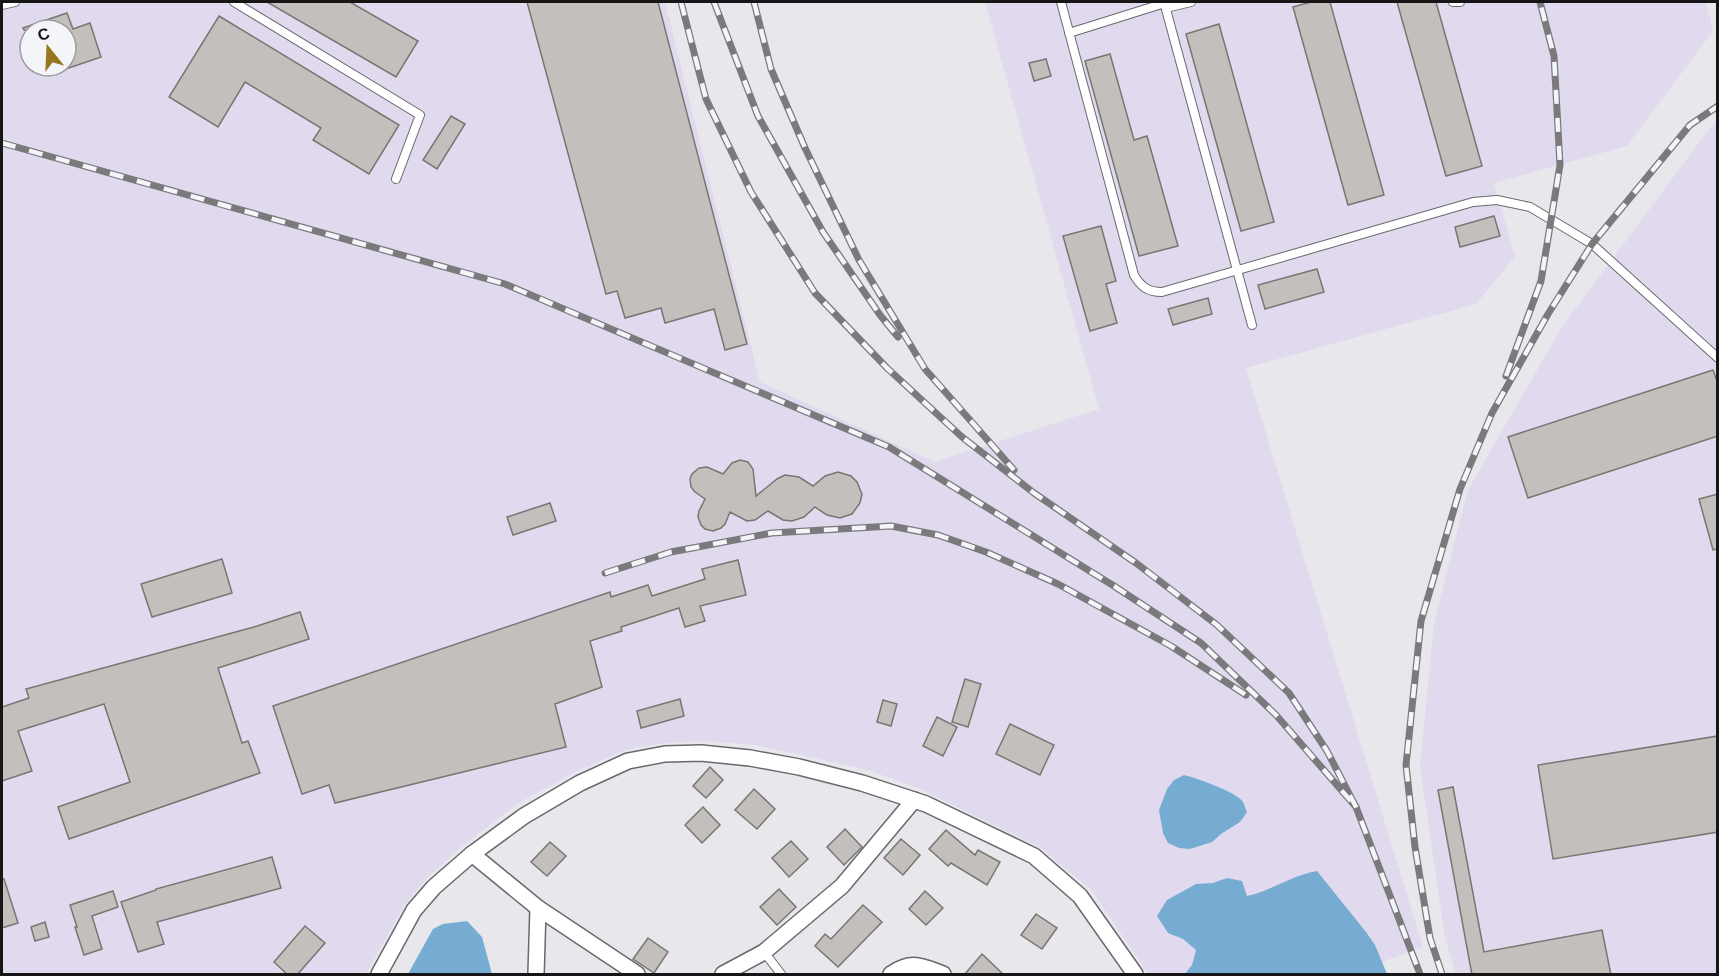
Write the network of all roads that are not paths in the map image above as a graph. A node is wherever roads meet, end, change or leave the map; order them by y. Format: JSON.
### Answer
{"nodes":[{"id":1,"x":15,"y":2,"type":"edge"},
{"id":2,"x":234,"y":2,"type":"edge"},
{"id":3,"x":1061,"y":2,"type":"edge"},
{"id":4,"x":1191,"y":2,"type":"edge"},
{"id":5,"x":1453,"y":2,"type":"edge"},
{"id":6,"x":1460,"y":2,"type":"edge"},
{"id":7,"x":1165,"y":4,"type":"edge"},
{"id":8,"x":2,"y":5,"type":"edge"},
{"id":9,"x":1069,"y":33,"type":"junction"},
{"id":10,"x":396,"y":179,"type":"dead end"},
{"id":11,"x":1237,"y":270,"type":"junction"},
{"id":12,"x":1252,"y":325,"type":"dead end"},
{"id":13,"x":1718,"y":358,"type":"edge"},
{"id":14,"x":914,"y":800,"type":"junction"},
{"id":15,"x":472,"y":854,"type":"junction"},
{"id":16,"x":538,"y":908,"type":"junction"},
{"id":17,"x":764,"y":952,"type":"junction"},
{"id":18,"x":379,"y":975,"type":"edge"},
{"id":19,"x":536,"y":975,"type":"edge"},
{"id":20,"x":637,"y":975,"type":"edge"},
{"id":21,"x":723,"y":975,"type":"edge"},
{"id":22,"x":781,"y":975,"type":"edge"},
{"id":23,"x":891,"y":975,"type":"edge"},
{"id":24,"x":943,"y":975,"type":"edge"},
{"id":25,"x":1135,"y":975,"type":"edge"}],
"edges":[{"from":1,"to":8,"type":"lane"},
{"from":2,"to":10,"type":"lane"},
{"from":3,"to":9,"type":"lane"},
{"from":4,"to":7,"type":"lane"},
{"from":5,"to":6,"type":"lane"},
{"from":7,"to":9,"type":"lane"},
{"from":7,"to":11,"type":"lane"},
{"from":9,"to":11,"type":"lane"},
{"from":11,"to":12,"type":"lane"},
{"from":11,"to":13,"type":"lane"},
{"from":14,"to":15,"type":"street"},
{"from":14,"to":17,"type":"street"},
{"from":14,"to":25,"type":"street"},
{"from":15,"to":16,"type":"street"},
{"from":15,"to":18,"type":"street"},
{"from":16,"to":19,"type":"street"},
{"from":16,"to":20,"type":"street"},
{"from":17,"to":21,"type":"street"},
{"from":17,"to":22,"type":"lane"},
{"from":23,"to":24,"type":"street"}]}
